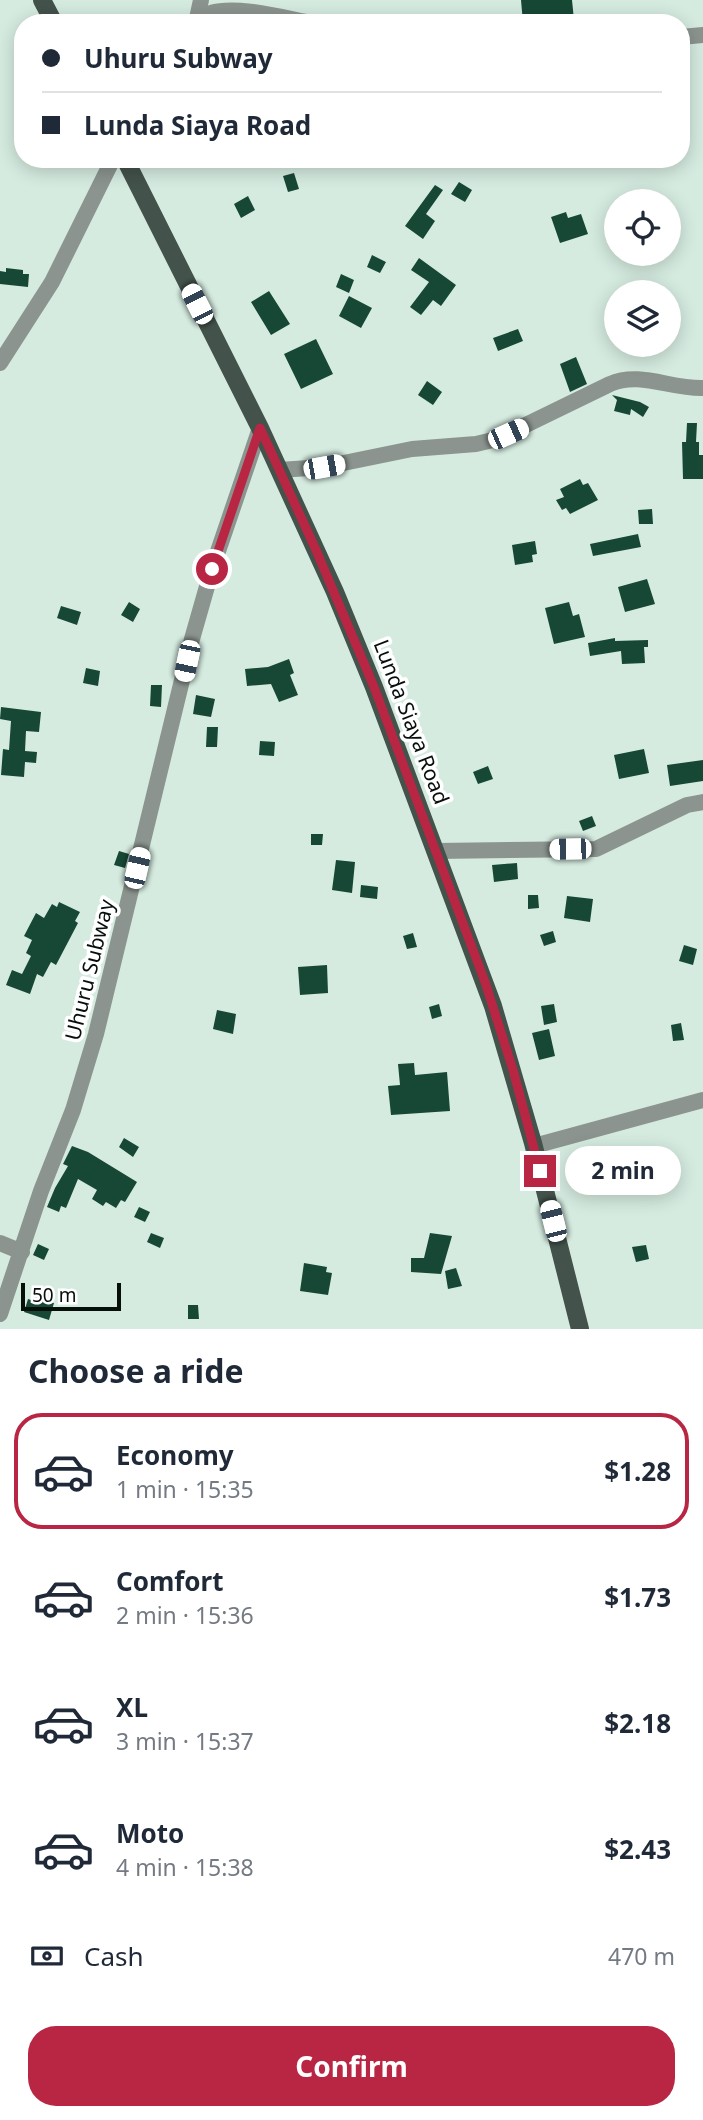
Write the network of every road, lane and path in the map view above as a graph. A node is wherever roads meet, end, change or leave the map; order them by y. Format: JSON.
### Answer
{"nodes":[{"id":1,"x":210,"y":14,"type":"edge"},
{"id":2,"x":254,"y":14,"type":"edge"},
{"id":3,"x":109,"y":168,"type":"edge"},
{"id":4,"x":130,"y":168,"type":"edge"},
{"id":5,"x":0,"y":363,"type":"edge"},
{"id":6,"x":703,"y":387,"type":"edge"},
{"id":7,"x":260,"y":428,"type":"junction"},
{"id":8,"x":279,"y":470,"type":"junction"},
{"id":9,"x":703,"y":802,"type":"edge"},
{"id":10,"x":436,"y":851,"type":"junction"},
{"id":11,"x":703,"y":1100,"type":"edge"},
{"id":12,"x":534,"y":1146,"type":"junction"},
{"id":13,"x":0,"y":1243,"type":"edge"},
{"id":14,"x":22,"y":1252,"type":"junction"},
{"id":15,"x":0,"y":1314,"type":"edge"},
{"id":16,"x":580,"y":1329,"type":"edge"}],
"edges":[{"from":1,"to":2,"type":"street"},
{"from":3,"to":5,"type":"street"},
{"from":4,"to":7,"type":"main road","name":"Lunda Siaya Road"},
{"from":6,"to":8,"type":"street"},
{"from":7,"to":8,"type":"main road","name":"Lunda Siaya Road"},
{"from":7,"to":14,"type":"street","name":"Uhuru Subway"},
{"from":8,"to":10,"type":"main road","name":"Lunda Siaya Road"},
{"from":9,"to":10,"type":"street"},
{"from":10,"to":12,"type":"main road","name":"Lunda Siaya Road"},
{"from":11,"to":12,"type":"street"},
{"from":12,"to":16,"type":"main road","name":"Lunda Siaya Road"},
{"from":13,"to":14,"type":"street"},
{"from":14,"to":15,"type":"street","name":"Uhuru Subway"}]}
